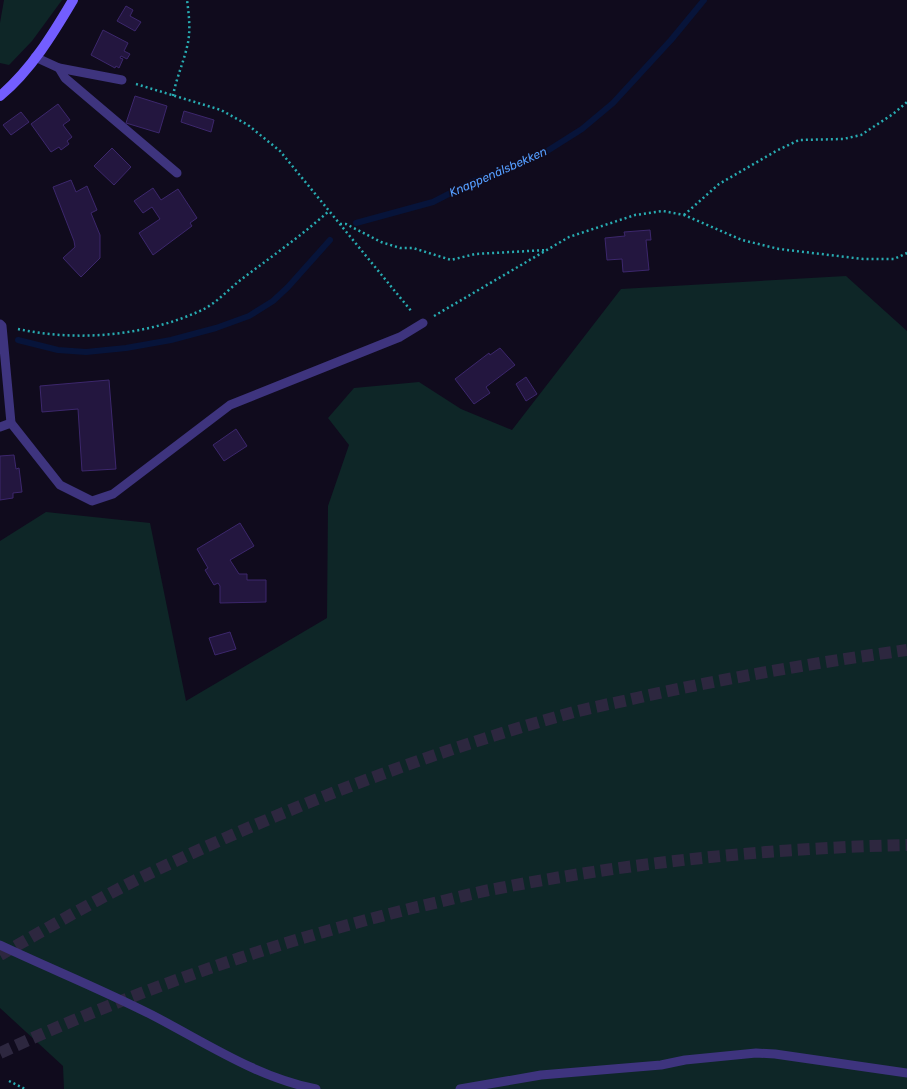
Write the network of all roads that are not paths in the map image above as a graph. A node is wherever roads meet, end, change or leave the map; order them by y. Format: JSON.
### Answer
{"nodes":[{"id":1,"x":73,"y":0,"type":"edge"},
{"id":2,"x":36,"y":57,"type":"junction"},
{"id":3,"x":59,"y":68,"type":"junction"},
{"id":4,"x":122,"y":80,"type":"road end"},
{"id":5,"x":0,"y":96,"type":"edge"},
{"id":6,"x":177,"y":173,"type":"dead end"},
{"id":7,"x":423,"y":323,"type":"road end"},
{"id":8,"x":1,"y":325,"type":"edge"},
{"id":9,"x":11,"y":422,"type":"junction"},
{"id":10,"x":0,"y":427,"type":"edge"},
{"id":11,"x":0,"y":945,"type":"edge"},
{"id":12,"x":907,"y":1073,"type":"edge"},
{"id":13,"x":316,"y":1089,"type":"edge"},
{"id":14,"x":460,"y":1089,"type":"edge"}],
"edges":[{"from":1,"to":2,"type":"street"},
{"from":2,"to":3,"type":"lane"},
{"from":2,"to":5,"type":"street"},
{"from":3,"to":4,"type":"lane"},
{"from":3,"to":6,"type":"lane"},
{"from":7,"to":9,"type":"lane"},
{"from":8,"to":9,"type":"lane"},
{"from":9,"to":10,"type":"lane"},
{"from":11,"to":13,"type":"lane"},
{"from":12,"to":14,"type":"lane"}]}
